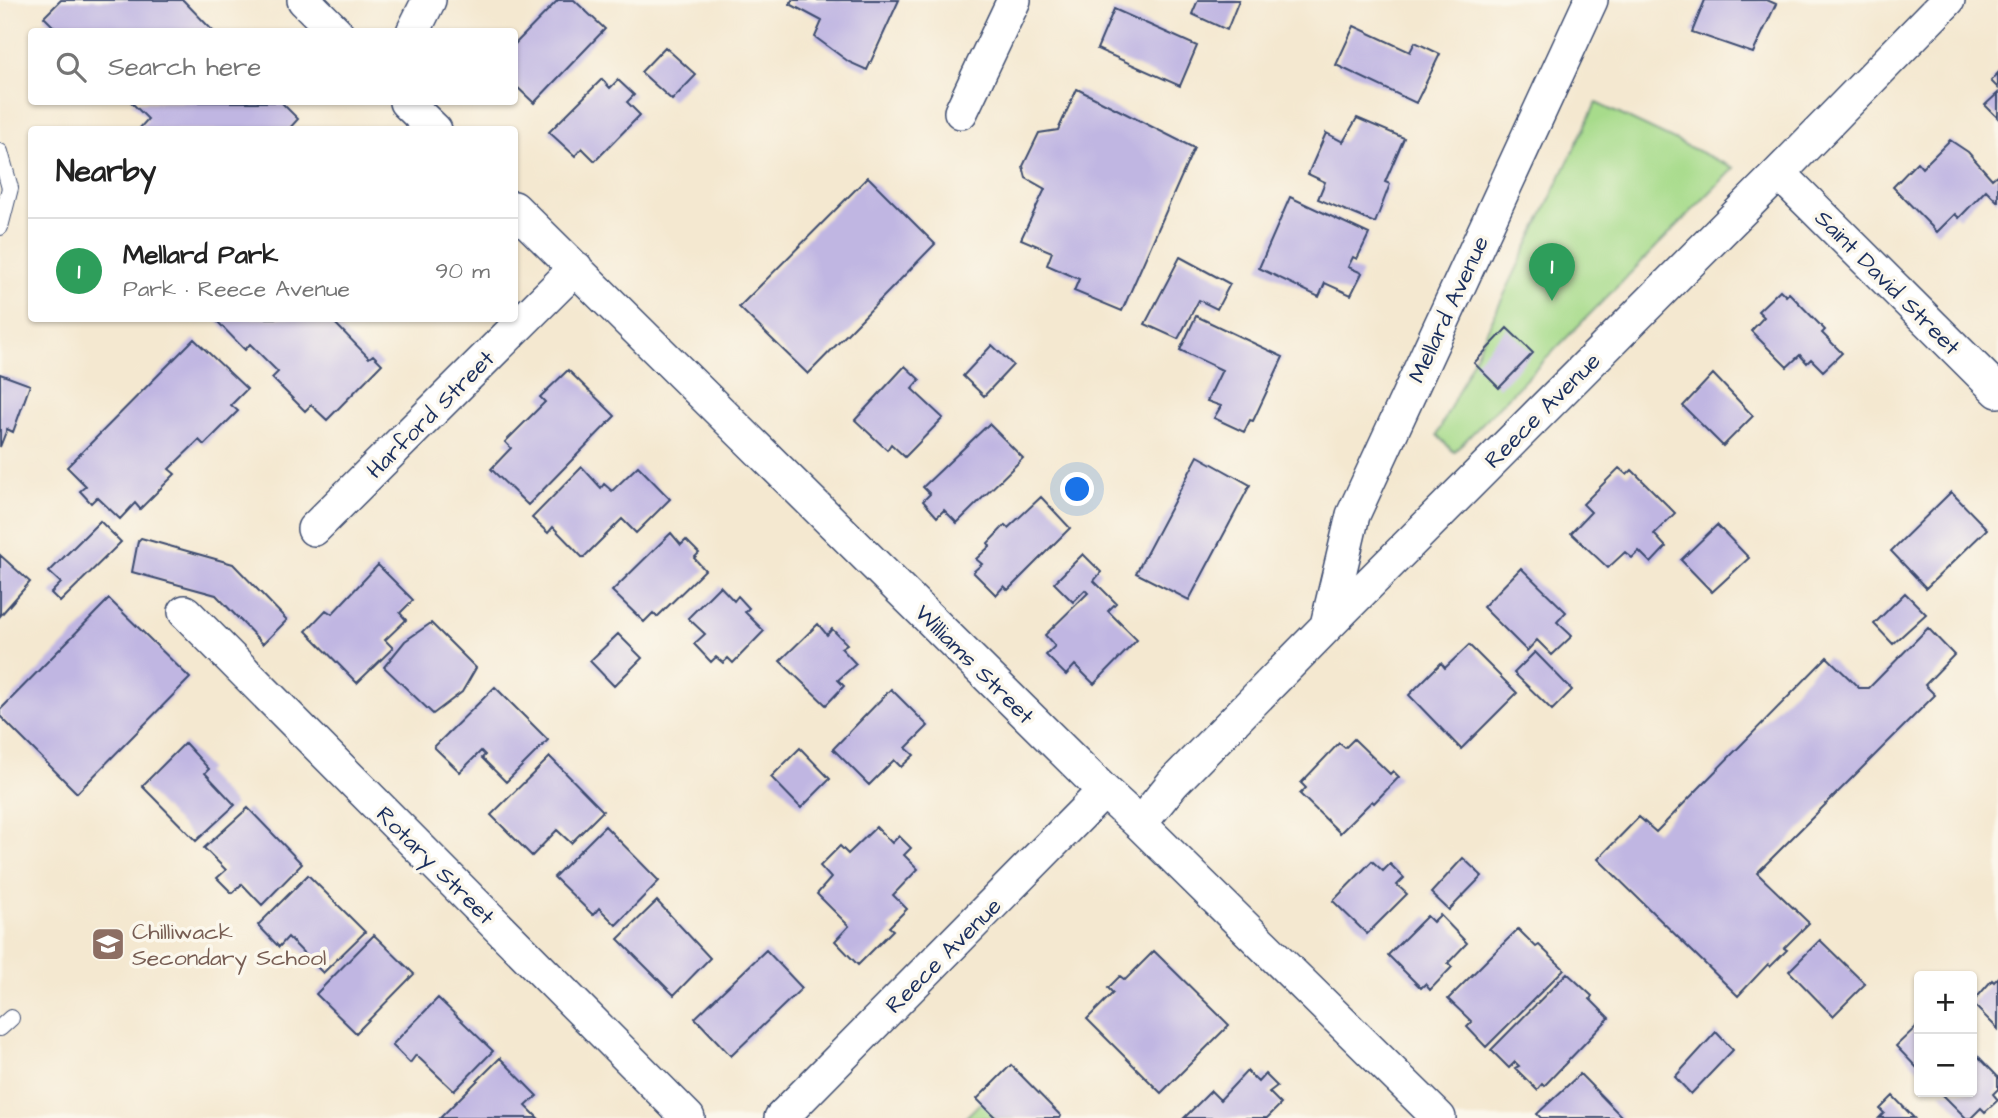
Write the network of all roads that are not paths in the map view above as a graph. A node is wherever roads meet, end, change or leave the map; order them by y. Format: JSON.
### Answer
{"nodes":[{"id":1,"x":304,"y":0,"type":"edge"},
{"id":2,"x":429,"y":0,"type":"edge"},
{"id":3,"x":1014,"y":0,"type":"edge"},
{"id":4,"x":1591,"y":0,"type":"edge"},
{"id":5,"x":1948,"y":0,"type":"edge"},
{"id":6,"x":332,"y":28,"type":"edge"},
{"id":7,"x":415,"y":28,"type":"edge"},
{"id":8,"x":409,"y":105,"type":"edge"},
{"id":9,"x":961,"y":112,"type":"dead end"},
{"id":10,"x":431,"y":126,"type":"edge"},
{"id":11,"x":0,"y":152,"type":"edge"},
{"id":12,"x":1779,"y":173,"type":"junction"},
{"id":13,"x":3,"y":181,"type":"edge"},
{"id":14,"x":518,"y":212,"type":"edge"},
{"id":15,"x":0,"y":227,"type":"edge"},
{"id":16,"x":576,"y":268,"type":"junction"},
{"id":17,"x":1998,"y":391,"type":"edge"},
{"id":18,"x":314,"y":529,"type":"dead end"},
{"id":19,"x":185,"y":612,"type":"dead end"},
{"id":20,"x":1326,"y":626,"type":"junction"},
{"id":21,"x":1104,"y":791,"type":"junction"},
{"id":22,"x":1140,"y":824,"type":"junction"},
{"id":23,"x":688,"y":1118,"type":"edge"},
{"id":24,"x":781,"y":1118,"type":"edge"},
{"id":25,"x":1438,"y":1118,"type":"edge"}],
"edges":[{"from":1,"to":6,"type":"street"},
{"from":2,"to":7,"type":"street"},
{"from":3,"to":9,"type":"street"},
{"from":4,"to":20,"type":"street","name":"Mellard Avenue"},
{"from":5,"to":12,"type":"street","name":"Reece Avenue"},
{"from":8,"to":10,"type":"street"},
{"from":11,"to":13,"type":"lane"},
{"from":12,"to":17,"type":"street","name":"Saint David Street"},
{"from":12,"to":20,"type":"street","name":"Reece Avenue"},
{"from":13,"to":15,"type":"lane"},
{"from":14,"to":16,"type":"street","name":"Williams Street"},
{"from":16,"to":18,"type":"street","name":"Harford Street"},
{"from":16,"to":21,"type":"street","name":"Williams Street"},
{"from":19,"to":23,"type":"street","name":"Rotary Street"},
{"from":20,"to":22,"type":"street","name":"Reece Avenue"},
{"from":21,"to":22,"type":"street","name":"Williams Street"},
{"from":21,"to":24,"type":"street","name":"Reece Avenue"},
{"from":22,"to":25,"type":"street","name":"Williams Street"}]}
